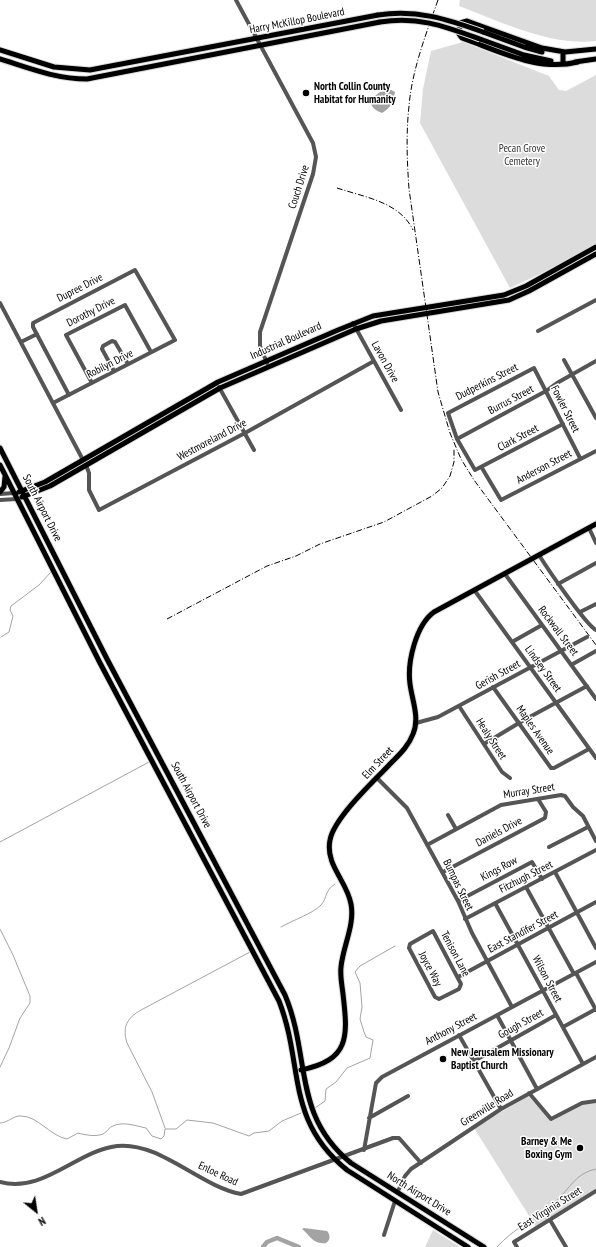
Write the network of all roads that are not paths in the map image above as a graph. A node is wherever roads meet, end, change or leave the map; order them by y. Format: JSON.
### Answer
{"nodes":[{"id":1,"x":236,"y":0,"type":"edge"},
{"id":2,"x":258,"y":38,"type":"junction"},
{"id":3,"x":262,"y":46,"type":"junction"},
{"id":4,"x":0,"y":50,"type":"edge"},
{"id":5,"x":596,"y":50,"type":"edge"},
{"id":6,"x":563,"y":54,"type":"junction"},
{"id":7,"x":0,"y":59,"type":"edge"},
{"id":8,"x":156,"y":59,"type":"junction"},
{"id":9,"x":596,"y":59,"type":"edge"},
{"id":10,"x":563,"y":62,"type":"junction"},
{"id":11,"x":578,"y":62,"type":"junction"},
{"id":12,"x":157,"y":66,"type":"junction"},
{"id":13,"x":68,"y":70,"type":"junction"},
{"id":14,"x":68,"y":78,"type":"junction"},
{"id":15,"x":596,"y":247,"type":"edge"},
{"id":16,"x":596,"y":254,"type":"edge"},
{"id":17,"x":575,"y":259,"type":"junction"},
{"id":18,"x":568,"y":263,"type":"junction"},
{"id":19,"x":578,"y":264,"type":"junction"},
{"id":20,"x":571,"y":268,"type":"junction"},
{"id":21,"x":596,"y":300,"type":"edge"},
{"id":22,"x":464,"y":301,"type":"junction"},
{"id":23,"x":0,"y":303,"type":"edge"},
{"id":24,"x":467,"y":307,"type":"junction"},
{"id":25,"x":444,"y":311,"type":"junction"},
{"id":26,"x":353,"y":323,"type":"junction"},
{"id":27,"x":356,"y":329,"type":"junction"},
{"id":28,"x":538,"y":331,"type":"dead end"},
{"id":29,"x":36,"y":334,"type":"junction"},
{"id":30,"x":175,"y":340,"type":"joint"},
{"id":31,"x":21,"y":342,"type":"junction"},
{"id":32,"x":151,"y":352,"type":"junction"},
{"id":33,"x":564,"y":360,"type":"dead end"},
{"id":34,"x":266,"y":361,"type":"junction"},
{"id":35,"x":374,"y":361,"type":"junction"},
{"id":36,"x":596,"y":362,"type":"edge"},
{"id":37,"x":128,"y":364,"type":"junction"},
{"id":38,"x":269,"y":366,"type":"junction"},
{"id":39,"x":534,"y":368,"type":"joint"},
{"id":40,"x":114,"y":371,"type":"junction"},
{"id":41,"x":572,"y":374,"type":"junction"},
{"id":42,"x":92,"y":383,"type":"junction"},
{"id":43,"x":217,"y":383,"type":"junction"},
{"id":44,"x":220,"y":388,"type":"junction"},
{"id":45,"x":546,"y":391,"type":"junction"},
{"id":46,"x":69,"y":395,"type":"junction"},
{"id":47,"x":53,"y":403,"type":"junction"},
{"id":48,"x":401,"y":410,"type":"dead end"},
{"id":49,"x":596,"y":418,"type":"edge"},
{"id":50,"x":148,"y":422,"type":"junction"},
{"id":51,"x":563,"y":424,"type":"junction"},
{"id":52,"x":152,"y":428,"type":"junction"},
{"id":53,"x":245,"y":433,"type":"junction"},
{"id":54,"x":456,"y":439,"type":"junction"},
{"id":55,"x":0,"y":448,"type":"edge"},
{"id":56,"x":254,"y":450,"type":"dead end"},
{"id":57,"x":596,"y":451,"type":"edge"},
{"id":58,"x":580,"y":458,"type":"junction"},
{"id":59,"x":83,"y":460,"type":"junction"},
{"id":60,"x":0,"y":465,"type":"edge"},
{"id":61,"x":86,"y":465,"type":"junction"},
{"id":62,"x":482,"y":468,"type":"junction"},
{"id":63,"x":5,"y":474,"type":"junction"},
{"id":64,"x":0,"y":493,"type":"edge"},
{"id":65,"x":14,"y":493,"type":"junction"},
{"id":66,"x":23,"y":494,"type":"junction"},
{"id":67,"x":17,"y":499,"type":"junction"},
{"id":68,"x":0,"y":500,"type":"edge"},
{"id":69,"x":596,"y":524,"type":"edge"},
{"id":70,"x":589,"y":528,"type":"junction"},
{"id":71,"x":596,"y":544,"type":"edge"},
{"id":72,"x":539,"y":555,"type":"junction"},
{"id":73,"x":596,"y":563,"type":"edge"},
{"id":74,"x":505,"y":574,"type":"junction"},
{"id":75,"x":558,"y":584,"type":"junction"},
{"id":76,"x":475,"y":591,"type":"junction"},
{"id":77,"x":596,"y":604,"type":"edge"},
{"id":78,"x":580,"y":612,"type":"junction"},
{"id":79,"x":542,"y":625,"type":"junction"},
{"id":80,"x":596,"y":630,"type":"edge"},
{"id":81,"x":587,"y":637,"type":"dead end"},
{"id":82,"x":512,"y":642,"type":"junction"},
{"id":83,"x":561,"y":651,"type":"junction"},
{"id":84,"x":596,"y":651,"type":"edge"},
{"id":85,"x":107,"y":659,"type":"junction"},
{"id":86,"x":100,"y":663,"type":"junction"},
{"id":87,"x":571,"y":664,"type":"junction"},
{"id":88,"x":530,"y":668,"type":"junction"},
{"id":89,"x":587,"y":686,"type":"junction"},
{"id":90,"x":494,"y":687,"type":"junction"},
{"id":91,"x":596,"y":699,"type":"edge"},
{"id":92,"x":556,"y":703,"type":"junction"},
{"id":93,"x":459,"y":706,"type":"junction"},
{"id":94,"x":416,"y":723,"type":"junction"},
{"id":95,"x":519,"y":723,"type":"junction"},
{"id":96,"x":484,"y":744,"type":"junction"},
{"id":97,"x":589,"y":749,"type":"junction"},
{"id":98,"x":596,"y":758,"type":"edge"},
{"id":99,"x":377,"y":778,"type":"junction"},
{"id":100,"x":510,"y":778,"type":"dead end"},
{"id":101,"x":538,"y":799,"type":"junction"},
{"id":102,"x":448,"y":815,"type":"dead end"},
{"id":103,"x":588,"y":827,"type":"junction"},
{"id":104,"x":456,"y":829,"type":"junction"},
{"id":105,"x":596,"y":841,"type":"edge"},
{"id":106,"x":427,"y":845,"type":"junction"},
{"id":107,"x":549,"y":847,"type":"dead end"},
{"id":108,"x":596,"y":850,"type":"edge"},
{"id":109,"x":443,"y":872,"type":"junction"},
{"id":110,"x":555,"y":872,"type":"junction"},
{"id":111,"x":542,"y":879,"type":"junction"},
{"id":112,"x":526,"y":887,"type":"junction"},
{"id":113,"x":458,"y":901,"type":"junction"},
{"id":114,"x":596,"y":902,"type":"edge"},
{"id":115,"x":495,"y":903,"type":"junction"},
{"id":116,"x":577,"y":913,"type":"junction"},
{"id":117,"x":465,"y":919,"type":"junction"},
{"id":118,"x":548,"y":928,"type":"junction"},
{"id":119,"x":519,"y":944,"type":"junction"},
{"id":120,"x":409,"y":946,"type":"joint"},
{"id":121,"x":596,"y":948,"type":"edge"},
{"id":122,"x":487,"y":961,"type":"junction"},
{"id":123,"x":596,"y":962,"type":"edge"},
{"id":124,"x":575,"y":974,"type":"junction"},
{"id":125,"x":458,"y":977,"type":"junction"},
{"id":126,"x":461,"y":986,"type":"joint"},
{"id":127,"x":543,"y":991,"type":"junction"},
{"id":128,"x":512,"y":1007,"type":"junction"},
{"id":129,"x":596,"y":1010,"type":"edge"},
{"id":130,"x":497,"y":1015,"type":"junction"},
{"id":131,"x":556,"y":1015,"type":"junction"},
{"id":132,"x":563,"y":1027,"type":"junction"},
{"id":133,"x":459,"y":1036,"type":"junction"},
{"id":134,"x":510,"y":1041,"type":"junction"},
{"id":135,"x":595,"y":1058,"type":"edge"},
{"id":136,"x":474,"y":1060,"type":"junction"},
{"id":137,"x":582,"y":1064,"type":"junction"},
{"id":138,"x":303,"y":1070,"type":"junction"},
{"id":139,"x":295,"y":1072,"type":"junction"},
{"id":140,"x":537,"y":1089,"type":"junction"},
{"id":141,"x":529,"y":1093,"type":"junction"},
{"id":142,"x":408,"y":1096,"type":"dead end"},
{"id":143,"x":596,"y":1101,"type":"edge"},
{"id":144,"x":501,"y":1109,"type":"junction"},
{"id":145,"x":369,"y":1118,"type":"junction"},
{"id":146,"x":364,"y":1150,"type":"junction"},
{"id":147,"x":344,"y":1157,"type":"junction"},
{"id":148,"x":335,"y":1160,"type":"junction"},
{"id":149,"x":421,"y":1163,"type":"junction"},
{"id":150,"x":0,"y":1182,"type":"edge"},
{"id":151,"x":399,"y":1189,"type":"dead end"},
{"id":152,"x":596,"y":1191,"type":"edge"},
{"id":153,"x":395,"y":1201,"type":"junction"},
{"id":154,"x":550,"y":1220,"type":"junction"},
{"id":155,"x":384,"y":1235,"type":"dead end"},
{"id":156,"x":468,"y":1247,"type":"edge"},
{"id":157,"x":484,"y":1247,"type":"edge"},
{"id":158,"x":517,"y":1247,"type":"edge"},
{"id":159,"x":566,"y":1247,"type":"edge"}],
"edges":[{"from":1,"to":2,"type":"street","name":"Couch Drive"},
{"from":2,"to":3,"type":"street","name":"Couch Drive"},
{"from":2,"to":6,"type":"main road","name":"Harry McKillop Boulevard","bridge":true},
{"from":2,"to":8,"type":"main road","name":"Harry McKillop Boulevard"},
{"from":3,"to":10,"type":"main road","name":"Harry McKillop Boulevard","bridge":true},
{"from":3,"to":12,"type":"main road","name":"Harry McKillop Boulevard"},
{"from":3,"to":34,"type":"street","name":"Couch Drive"},
{"from":4,"to":13,"type":"main road","name":"Harry McKillop Boulevard"},
{"from":5,"to":6,"type":"main road","name":"Harry McKillop Boulevard"},
{"from":5,"to":11,"type":"main road"},
{"from":6,"to":10,"type":"main road"},
{"from":7,"to":14,"type":"main road","name":"Harry McKillop Boulevard"},
{"from":8,"to":12,"type":"main road"},
{"from":8,"to":13,"type":"main road","name":"Harry McKillop Boulevard"},
{"from":9,"to":11,"type":"main road","name":"Harry McKillop Boulevard"},
{"from":10,"to":11,"type":"main road","name":"Harry McKillop Boulevard"},
{"from":12,"to":14,"type":"main road","name":"Harry McKillop Boulevard"},
{"from":13,"to":14,"type":"main road"},
{"from":15,"to":17,"type":"main road","name":"Industrial Boulevard"},
{"from":16,"to":19,"type":"main road","name":"Industrial Boulevard"},
{"from":17,"to":18,"type":"main road","name":"Industrial Boulevard"},
{"from":17,"to":19,"type":"main road"},
{"from":18,"to":20,"type":"main road"},
{"from":18,"to":22,"type":"main road","name":"Industrial Boulevard"},
{"from":19,"to":20,"type":"main road","name":"Industrial Boulevard"},
{"from":20,"to":24,"type":"main road","name":"Industrial Boulevard"},
{"from":21,"to":28,"type":"street"},
{"from":22,"to":24,"type":"main road"},
{"from":22,"to":25,"type":"main road"},
{"from":22,"to":26,"type":"main road","name":"Industrial Boulevard"},
{"from":23,"to":31,"type":"street"},
{"from":24,"to":25,"type":"main road","name":"Industrial Boulevard"},
{"from":25,"to":27,"type":"main road","name":"Industrial Boulevard"},
{"from":26,"to":27,"type":"street","name":"Lavon Drive"},
{"from":26,"to":34,"type":"main road","name":"Industrial Boulevard"},
{"from":27,"to":35,"type":"street","name":"Lavon Drive"},
{"from":27,"to":38,"type":"main road","name":"Industrial Boulevard"},
{"from":29,"to":30,"type":"street","name":"Dupree Drive"},
{"from":29,"to":31,"type":"street"},
{"from":29,"to":46,"type":"street"},
{"from":30,"to":32,"type":"street","name":"Robilyn Drive"},
{"from":31,"to":47,"type":"street"},
{"from":32,"to":37,"type":"street","name":"Robilyn Drive"},
{"from":32,"to":42,"type":"street","name":"Dorothy Drive"},
{"from":33,"to":41,"type":"street"},
{"from":34,"to":38,"type":"street","name":"Couch Drive"},
{"from":34,"to":43,"type":"main road","name":"Industrial Boulevard"},
{"from":35,"to":48,"type":"street","name":"Lavon Drive"},
{"from":35,"to":53,"type":"street","name":"Westmoreland Drive"},
{"from":36,"to":41,"type":"street","name":"Burrus Street"},
{"from":37,"to":40,"type":"street","name":"Robilyn Drive"},
{"from":37,"to":40,"type":"street"},
{"from":38,"to":44,"type":"main road","name":"Industrial Boulevard"},
{"from":39,"to":45,"type":"street","name":"Fowler Street"},
{"from":39,"to":54,"type":"street","name":"Dudperkins Street"},
{"from":40,"to":42,"type":"street","name":"Robilyn Drive"},
{"from":41,"to":45,"type":"street","name":"Burrus Street"},
{"from":41,"to":49,"type":"street"},
{"from":42,"to":46,"type":"street","name":"Robilyn Drive"},
{"from":43,"to":44,"type":"street"},
{"from":43,"to":50,"type":"main road","name":"Industrial Boulevard"},
{"from":44,"to":52,"type":"main road","name":"Industrial Boulevard"},
{"from":44,"to":53,"type":"street"},
{"from":45,"to":51,"type":"street","name":"Fowler Street"},
{"from":45,"to":54,"type":"street","name":"Burrus Street"},
{"from":46,"to":47,"type":"street","name":"Robilyn Drive"},
{"from":47,"to":59,"type":"street"},
{"from":50,"to":52,"type":"main road"},
{"from":50,"to":59,"type":"main road","name":"Industrial Boulevard"},
{"from":51,"to":58,"type":"street","name":"Fowler Street"},
{"from":51,"to":62,"type":"street","name":"Clark Street"},
{"from":52,"to":61,"type":"main road","name":"Industrial Boulevard"},
{"from":53,"to":56,"type":"street"},
{"from":53,"to":61,"type":"street","name":"Westmoreland Drive"},
{"from":54,"to":62,"type":"street"},
{"from":55,"to":66,"type":"main road","name":"South Airport Drive"},
{"from":57,"to":58,"type":"street","name":"Anderson Street"},
{"from":58,"to":62,"type":"street","name":"Anderson Street"},
{"from":59,"to":61,"type":"main road"},
{"from":59,"to":66,"type":"main road","name":"Industrial Boulevard"},
{"from":60,"to":63,"type":"main road","name":"South Airport Drive"},
{"from":61,"to":66,"type":"main road","name":"Industrial Boulevard"},
{"from":63,"to":64,"type":"main road"},
{"from":63,"to":65,"type":"main road","name":"South Airport Drive"},
{"from":64,"to":65,"type":"street","name":"Industrial Boulevard"},
{"from":65,"to":66,"type":"main road","name":"Industrial Boulevard"},
{"from":65,"to":67,"type":"main road","name":"South Airport Drive"},
{"from":66,"to":67,"type":"main road","name":"Industrial Boulevard"},
{"from":66,"to":85,"type":"main road","name":"South Airport Drive"},
{"from":67,"to":68,"type":"street","name":"Industrial Boulevard"},
{"from":67,"to":86,"type":"main road","name":"South Airport Drive"},
{"from":69,"to":70,"type":"main road","name":"Elm Street"},
{"from":70,"to":71,"type":"street"},
{"from":70,"to":72,"type":"main road","name":"Elm Street"},
{"from":72,"to":74,"type":"main road","name":"Elm Street"},
{"from":72,"to":75,"type":"street"},
{"from":73,"to":75,"type":"street"},
{"from":74,"to":76,"type":"main road","name":"Elm Street"},
{"from":74,"to":79,"type":"street","name":"Rockwall Street"},
{"from":75,"to":78,"type":"street"},
{"from":76,"to":82,"type":"street","name":"Lindsey Street"},
{"from":76,"to":94,"type":"main road","name":"Elm Street"},
{"from":77,"to":78,"type":"street"},
{"from":78,"to":80,"type":"street"},
{"from":79,"to":82,"type":"street"},
{"from":79,"to":83,"type":"street","name":"Rockwall Street"},
{"from":81,"to":83,"type":"street","name":"Gerish Street"},
{"from":82,"to":88,"type":"street","name":"Lindsey Street"},
{"from":83,"to":87,"type":"street","name":"Rockwall Street"},
{"from":83,"to":88,"type":"street","name":"Gerish Street"},
{"from":84,"to":87,"type":"street"},
{"from":85,"to":86,"type":"main road"},
{"from":85,"to":138,"type":"main road","name":"South Airport Drive"},
{"from":86,"to":139,"type":"main road","name":"South Airport Drive"},
{"from":87,"to":89,"type":"street","name":"Rockwall Street"},
{"from":88,"to":90,"type":"street","name":"Gerish Street"},
{"from":88,"to":92,"type":"street","name":"Lindsey Street"},
{"from":89,"to":91,"type":"street","name":"Rockwall Street"},
{"from":89,"to":92,"type":"street"},
{"from":90,"to":93,"type":"street","name":"Gerish Street"},
{"from":90,"to":95,"type":"street","name":"Maples Avenue"},
{"from":92,"to":95,"type":"street"},
{"from":92,"to":97,"type":"street","name":"Lindsey Street"},
{"from":93,"to":94,"type":"street","name":"Gerish Street"},
{"from":93,"to":96,"type":"street","name":"Healy Street"},
{"from":94,"to":99,"type":"main road","name":"Elm Street"},
{"from":95,"to":96,"type":"street"},
{"from":95,"to":97,"type":"street","name":"Maples Avenue"},
{"from":96,"to":100,"type":"street","name":"Healy Street"},
{"from":97,"to":98,"type":"street","name":"Lindsey Street"},
{"from":99,"to":106,"type":"street","name":"Bumpas Street"},
{"from":99,"to":138,"type":"main road","name":"Elm Street"},
{"from":101,"to":103,"type":"street","name":"Murray Street"},
{"from":101,"to":104,"type":"street","name":"Murray Street"},
{"from":101,"to":109,"type":"street","name":"Daniels Drive"},
{"from":102,"to":104,"type":"street"},
{"from":103,"to":105,"type":"street","name":"Murray Street"},
{"from":103,"to":107,"type":"street"},
{"from":104,"to":106,"type":"street","name":"Murray Street"},
{"from":106,"to":109,"type":"street","name":"Bumpas Street"},
{"from":108,"to":110,"type":"street","name":"Fitzhugh Street"},
{"from":109,"to":113,"type":"street","name":"Bumpas Street"},
{"from":110,"to":111,"type":"street","name":"Fitzhugh Street"},
{"from":110,"to":116,"type":"street"},
{"from":111,"to":112,"type":"street","name":"Fitzhugh Street"},
{"from":111,"to":113,"type":"street","name":"Kings Row"},
{"from":112,"to":115,"type":"street","name":"Fitzhugh Street"},
{"from":112,"to":118,"type":"street"},
{"from":113,"to":117,"type":"street","name":"Bumpas Street"},
{"from":114,"to":116,"type":"street","name":"East Standifer Street"},
{"from":115,"to":117,"type":"street","name":"Fitzhugh Street"},
{"from":115,"to":119,"type":"street","name":"Wilson Street"},
{"from":116,"to":118,"type":"street","name":"East Standifer Street"},
{"from":116,"to":121,"type":"street"},
{"from":117,"to":122,"type":"street","name":"Bumpas Street"},
{"from":118,"to":119,"type":"street","name":"East Standifer Street"},
{"from":118,"to":124,"type":"street"},
{"from":119,"to":122,"type":"street","name":"East Standifer Street"},
{"from":119,"to":127,"type":"street","name":"Wilson Street"},
{"from":120,"to":125,"type":"street","name":"Tenison Lane"},
{"from":120,"to":126,"type":"street","name":"Joyce Way"},
{"from":122,"to":125,"type":"street","name":"East Standifer Street"},
{"from":122,"to":128,"type":"street","name":"Bumpas Street"},
{"from":123,"to":124,"type":"street","name":"Anthony Street"},
{"from":124,"to":127,"type":"street","name":"Anthony Street"},
{"from":124,"to":129,"type":"street"},
{"from":125,"to":126,"type":"street","name":"Tenison Lane"},
{"from":127,"to":128,"type":"street","name":"Anthony Street"},
{"from":127,"to":131,"type":"street","name":"Wilson Street"},
{"from":128,"to":130,"type":"street","name":"Anthony Street"},
{"from":129,"to":132,"type":"street"},
{"from":130,"to":133,"type":"street","name":"Anthony Street"},
{"from":130,"to":134,"type":"street"},
{"from":131,"to":132,"type":"street","name":"Wilson Street"},
{"from":131,"to":134,"type":"street","name":"Gough Street"},
{"from":132,"to":137,"type":"street","name":"Wilson Street"},
{"from":133,"to":136,"type":"street"},
{"from":133,"to":145,"type":"street","name":"Anthony Street"},
{"from":134,"to":136,"type":"street","name":"Gough Street"},
{"from":134,"to":140,"type":"street"},
{"from":135,"to":137,"type":"street","name":"Greenville Road"},
{"from":136,"to":144,"type":"street"},
{"from":137,"to":140,"type":"street","name":"Greenville Road"},
{"from":138,"to":139,"type":"main road","name":"Elm Street"},
{"from":138,"to":147,"type":"main road","name":"South Airport Drive"},
{"from":139,"to":148,"type":"main road","name":"South Airport Drive"},
{"from":140,"to":141,"type":"street","name":"Greenville Road"},
{"from":141,"to":143,"type":"street"},
{"from":141,"to":144,"type":"street","name":"Greenville Road"},
{"from":142,"to":145,"type":"street"},
{"from":144,"to":149,"type":"street","name":"Greenville Road"},
{"from":145,"to":146,"type":"street","name":"Anthony Street"},
{"from":146,"to":147,"type":"street","name":"Enloe Road"},
{"from":146,"to":149,"type":"street","name":"Enloe Road"},
{"from":147,"to":148,"type":"street","name":"Enloe Road"},
{"from":147,"to":157,"type":"main road","name":"North Airport Drive"},
{"from":148,"to":150,"type":"street","name":"Enloe Road"},
{"from":148,"to":153,"type":"main road","name":"North Airport Drive"},
{"from":149,"to":151,"type":"street","name":"Greenville Road"},
{"from":152,"to":154,"type":"street","name":"East Virginia Street"},
{"from":153,"to":155,"type":"street"},
{"from":153,"to":156,"type":"main road","name":"North Airport Drive"},
{"from":154,"to":158,"type":"street","name":"East Virginia Street"},
{"from":154,"to":159,"type":"street"}]}
